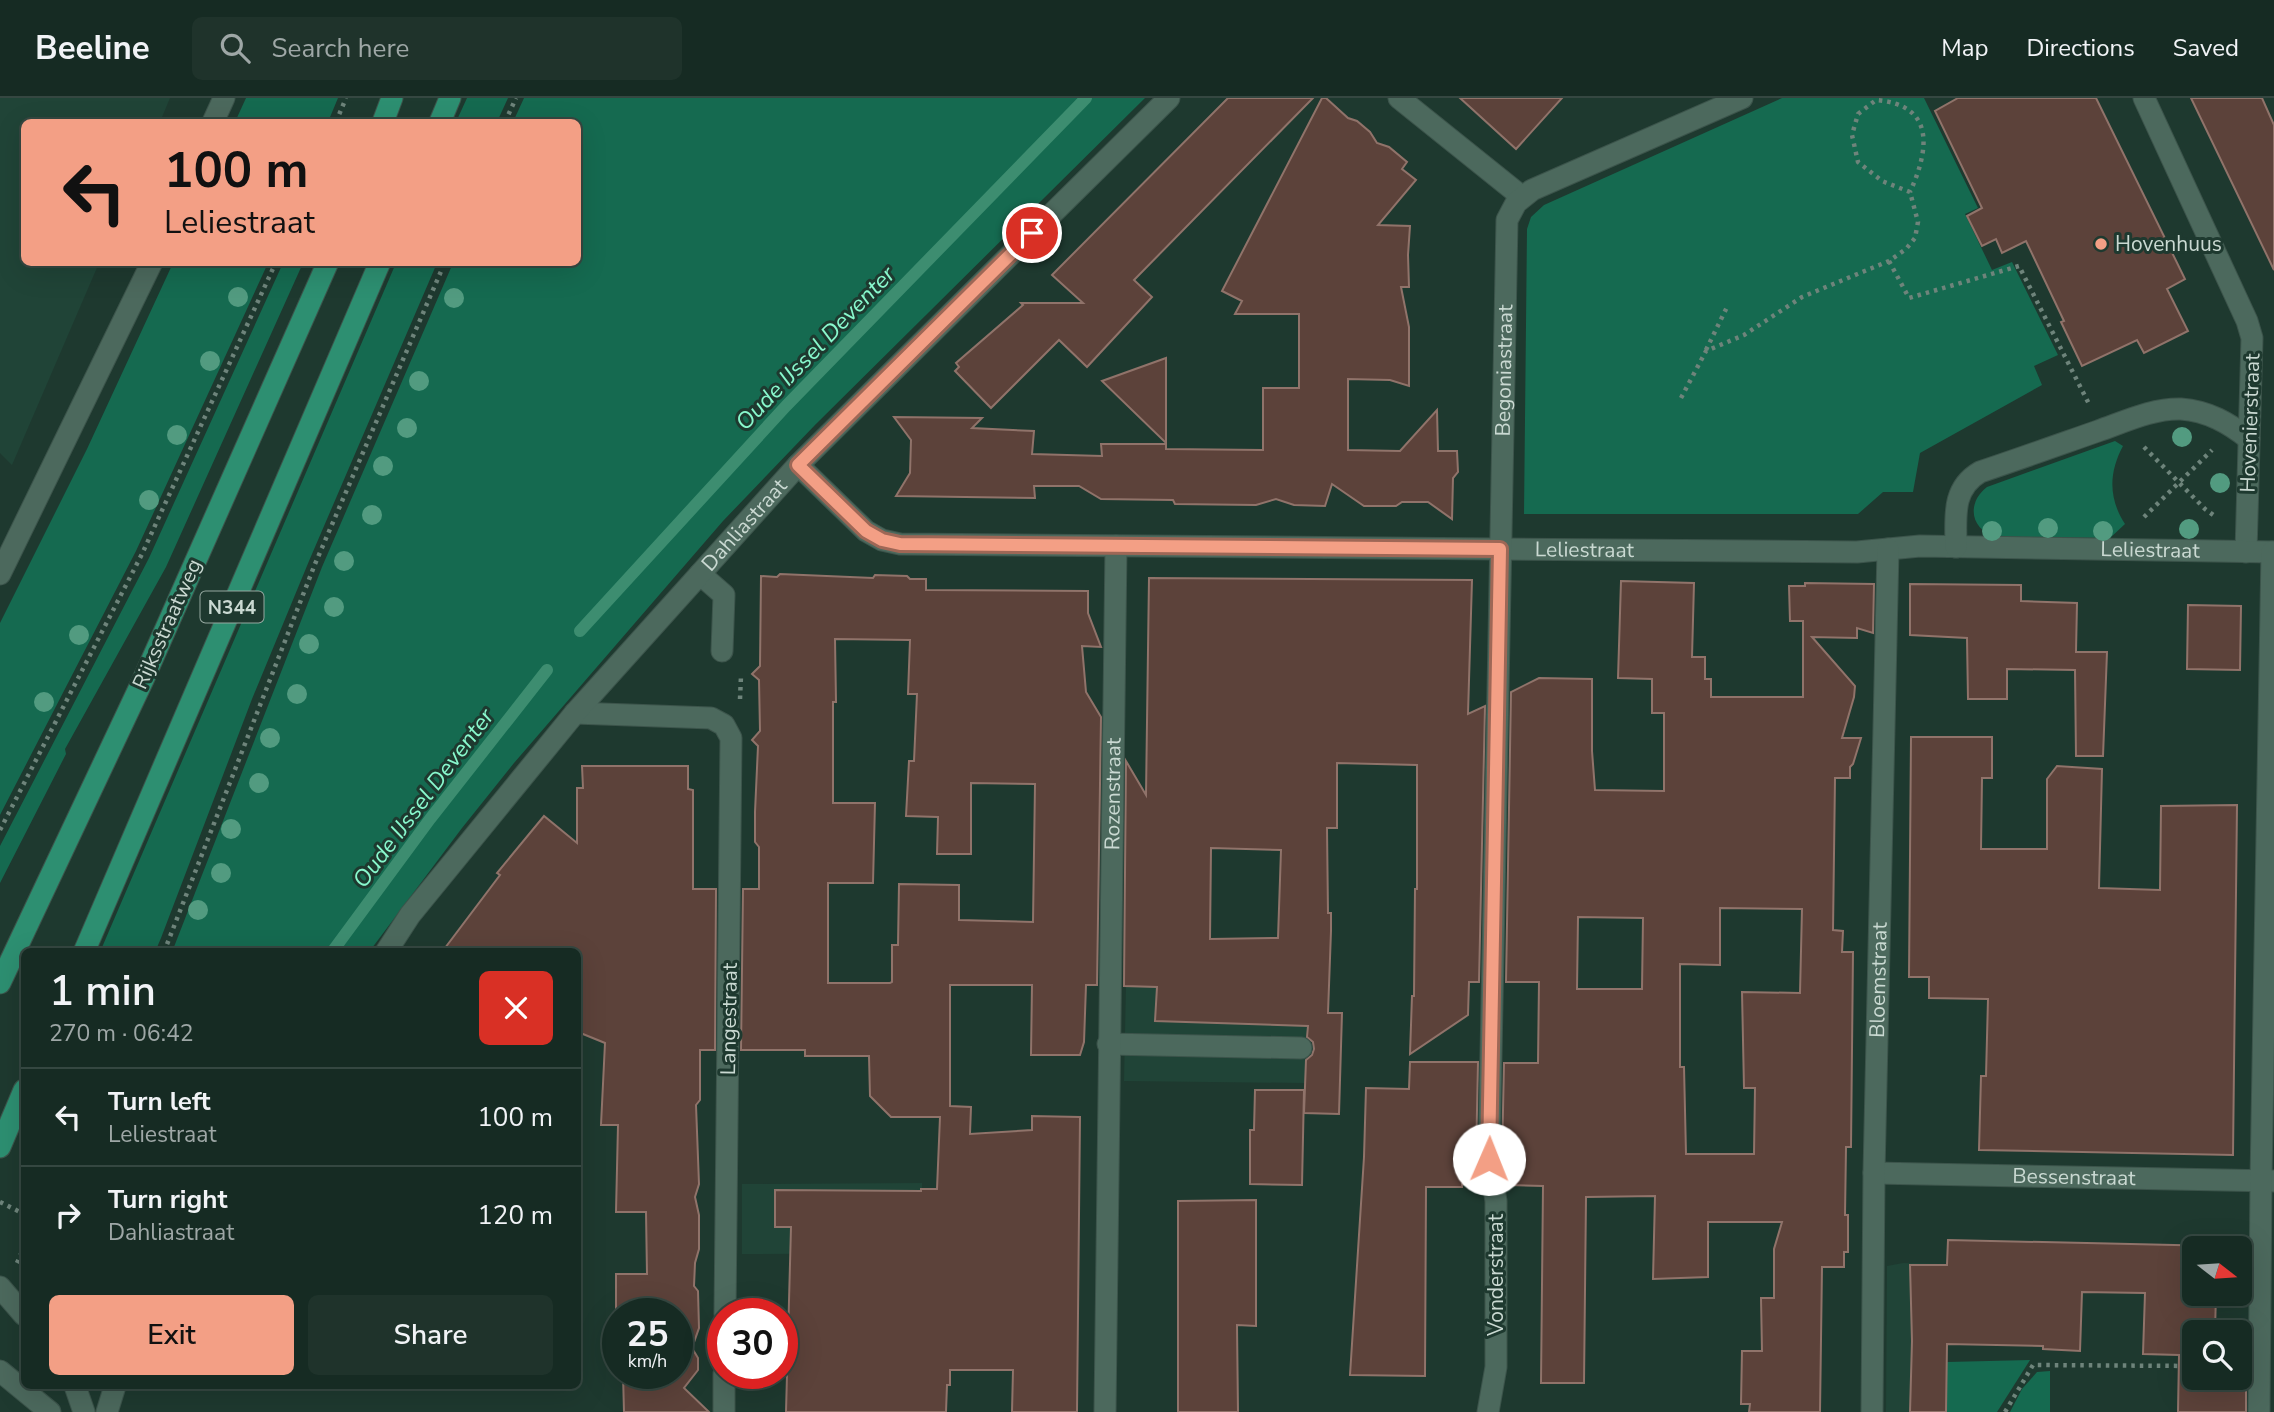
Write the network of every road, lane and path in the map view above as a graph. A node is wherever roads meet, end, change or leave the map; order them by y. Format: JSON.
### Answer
{"nodes":[{"id":1,"x":224,"y":98,"type":"edge"},
{"id":2,"x":346,"y":98,"type":"edge"},
{"id":3,"x":392,"y":98,"type":"edge"},
{"id":4,"x":450,"y":98,"type":"edge"},
{"id":5,"x":516,"y":98,"type":"edge"},
{"id":6,"x":1168,"y":98,"type":"edge"},
{"id":7,"x":1398,"y":98,"type":"edge"},
{"id":8,"x":1742,"y":98,"type":"edge"},
{"id":9,"x":2144,"y":98,"type":"edge"},
{"id":10,"x":214,"y":119,"type":"edge"},
{"id":11,"x":337,"y":119,"type":"edge"},
{"id":12,"x":384,"y":119,"type":"edge"},
{"id":13,"x":441,"y":119,"type":"edge"},
{"id":14,"x":506,"y":119,"type":"edge"},
{"id":15,"x":1910,"y":192,"type":"junction"},
{"id":16,"x":1521,"y":196,"type":"junction"},
{"id":17,"x":1889,"y":261,"type":"junction"},
{"id":18,"x":150,"y":266,"type":"edge"},
{"id":19,"x":274,"y":266,"type":"edge"},
{"id":20,"x":326,"y":266,"type":"edge"},
{"id":21,"x":378,"y":266,"type":"edge"},
{"id":22,"x":443,"y":266,"type":"edge"},
{"id":23,"x":1728,"y":305,"type":"dead end"},
{"id":24,"x":1706,"y":351,"type":"junction"},
{"id":25,"x":1681,"y":398,"type":"dead end"},
{"id":26,"x":2126,"y":421,"type":"junction"},
{"id":27,"x":2102,"y":429,"type":"junction"},
{"id":28,"x":2249,"y":439,"type":"junction"},
{"id":29,"x":798,"y":465,"type":"junction"},
{"id":30,"x":2178,"y":482,"type":"junction"},
{"id":31,"x":1116,"y":546,"type":"junction"},
{"id":32,"x":1956,"y":547,"type":"junction"},
{"id":33,"x":1500,"y":549,"type":"junction"},
{"id":34,"x":1888,"y":549,"type":"junction"},
{"id":35,"x":2114,"y":549,"type":"junction"},
{"id":36,"x":2246,"y":552,"type":"junction"},
{"id":37,"x":2273,"y":552,"type":"edge"},
{"id":38,"x":0,"y":574,"type":"edge"},
{"id":39,"x":701,"y":574,"type":"junction"},
{"id":40,"x":722,"y":651,"type":"joint"},
{"id":41,"x":575,"y":712,"type":"junction"},
{"id":42,"x":724,"y":725,"type":"junction"},
{"id":43,"x":0,"y":830,"type":"edge"},
{"id":44,"x":86,"y":948,"type":"edge"},
{"id":45,"x":166,"y":948,"type":"edge"},
{"id":46,"x":389,"y":948,"type":"edge"},
{"id":47,"x":0,"y":983,"type":"edge"},
{"id":48,"x":1108,"y":1044,"type":"junction"},
{"id":49,"x":1301,"y":1048,"type":"dead end"},
{"id":50,"x":21,"y":1097,"type":"edge"},
{"id":51,"x":0,"y":1147,"type":"edge"},
{"id":52,"x":1874,"y":1173,"type":"junction"},
{"id":53,"x":2267,"y":1181,"type":"edge"},
{"id":54,"x":0,"y":1202,"type":"edge"},
{"id":55,"x":21,"y":1212,"type":"edge"},
{"id":56,"x":0,"y":1287,"type":"edge"},
{"id":57,"x":725,"y":1298,"type":"edge"},
{"id":58,"x":21,"y":1312,"type":"edge"},
{"id":59,"x":2182,"y":1366,"type":"edge"},
{"id":60,"x":0,"y":1371,"type":"edge"},
{"id":61,"x":21,"y":1388,"type":"edge"},
{"id":62,"x":22,"y":1389,"type":"edge"},
{"id":63,"x":76,"y":1389,"type":"edge"},
{"id":64,"x":114,"y":1389,"type":"edge"},
{"id":65,"x":724,"y":1389,"type":"edge"},
{"id":66,"x":50,"y":1412,"type":"edge"},
{"id":67,"x":83,"y":1412,"type":"edge"},
{"id":68,"x":107,"y":1412,"type":"edge"},
{"id":69,"x":724,"y":1412,"type":"edge"},
{"id":70,"x":1105,"y":1412,"type":"edge"},
{"id":71,"x":1488,"y":1412,"type":"edge"},
{"id":72,"x":1872,"y":1412,"type":"edge"},
{"id":73,"x":2005,"y":1412,"type":"edge"},
{"id":74,"x":2259,"y":1412,"type":"edge"}],
"edges":[{"from":1,"to":10,"type":"street"},
{"from":2,"to":11,"type":"path"},
{"from":3,"to":12,"type":"main road"},
{"from":4,"to":13,"type":"main road"},
{"from":5,"to":14,"type":"path"},
{"from":6,"to":29,"type":"street","name":"Dahliastraat"},
{"from":7,"to":16,"type":"street"},
{"from":8,"to":16,"type":"street"},
{"from":9,"to":28,"type":"street","name":"Hovenierstraat"},
{"from":15,"to":15,"type":"path"},
{"from":15,"to":17,"type":"path"},
{"from":16,"to":33,"type":"street","name":"Begoniastraat"},
{"from":17,"to":24,"type":"path"},
{"from":17,"to":27,"type":"path"},
{"from":18,"to":38,"type":"street"},
{"from":19,"to":43,"type":"path"},
{"from":20,"to":47,"type":"main road","name":"Rijksstraatweg","number":"N344"},
{"from":21,"to":44,"type":"main road","number":"N344"},
{"from":22,"to":45,"type":"path"},
{"from":23,"to":24,"type":"path"},
{"from":24,"to":25,"type":"path"},
{"from":26,"to":27,"type":"street"},
{"from":26,"to":28,"type":"street"},
{"from":26,"to":30,"type":"path","name":"Hovenierstraat"},
{"from":27,"to":32,"type":"street"},
{"from":28,"to":30,"type":"path"},
{"from":28,"to":36,"type":"street","name":"Hovenierstraat"},
{"from":29,"to":31,"type":"street","name":"Leliestraat"},
{"from":29,"to":39,"type":"street","name":"Dahliastraat"},
{"from":30,"to":35,"type":"path"},
{"from":30,"to":36,"type":"path","name":"Hovenierstraat"},
{"from":31,"to":33,"type":"street","name":"Leliestraat"},
{"from":31,"to":48,"type":"street","name":"Rozenstraat"},
{"from":32,"to":34,"type":"street","name":"Leliestraat"},
{"from":32,"to":35,"type":"street","name":"Leliestraat"},
{"from":33,"to":34,"type":"street","name":"Leliestraat"},
{"from":33,"to":71,"type":"street","name":"Vonderstraat"},
{"from":34,"to":52,"type":"street","name":"Bloemstraat"},
{"from":35,"to":36,"type":"street","name":"Leliestraat"},
{"from":36,"to":37,"type":"street","name":"Leliestraat"},
{"from":37,"to":53,"type":"street"},
{"from":39,"to":40,"type":"street"},
{"from":39,"to":41,"type":"street","name":"Dahliastraat"},
{"from":40,"to":42,"type":"path"},
{"from":41,"to":42,"type":"street"},
{"from":41,"to":46,"type":"street","name":"Dahliastraat"},
{"from":42,"to":57,"type":"street","name":"Langestraat"},
{"from":48,"to":49,"type":"street"},
{"from":48,"to":70,"type":"street","name":"Rozenstraat"},
{"from":50,"to":51,"type":"main road"},
{"from":52,"to":53,"type":"street","name":"Bessenstraat"},
{"from":52,"to":72,"type":"street","name":"Bloemstraat"},
{"from":53,"to":74,"type":"street"},
{"from":54,"to":55,"type":"path"},
{"from":56,"to":58,"type":"street"},
{"from":59,"to":73,"type":"path"},
{"from":60,"to":61,"type":"street"},
{"from":62,"to":66,"type":"street"},
{"from":63,"to":67,"type":"street"},
{"from":64,"to":68,"type":"street"},
{"from":65,"to":69,"type":"street"}]}
